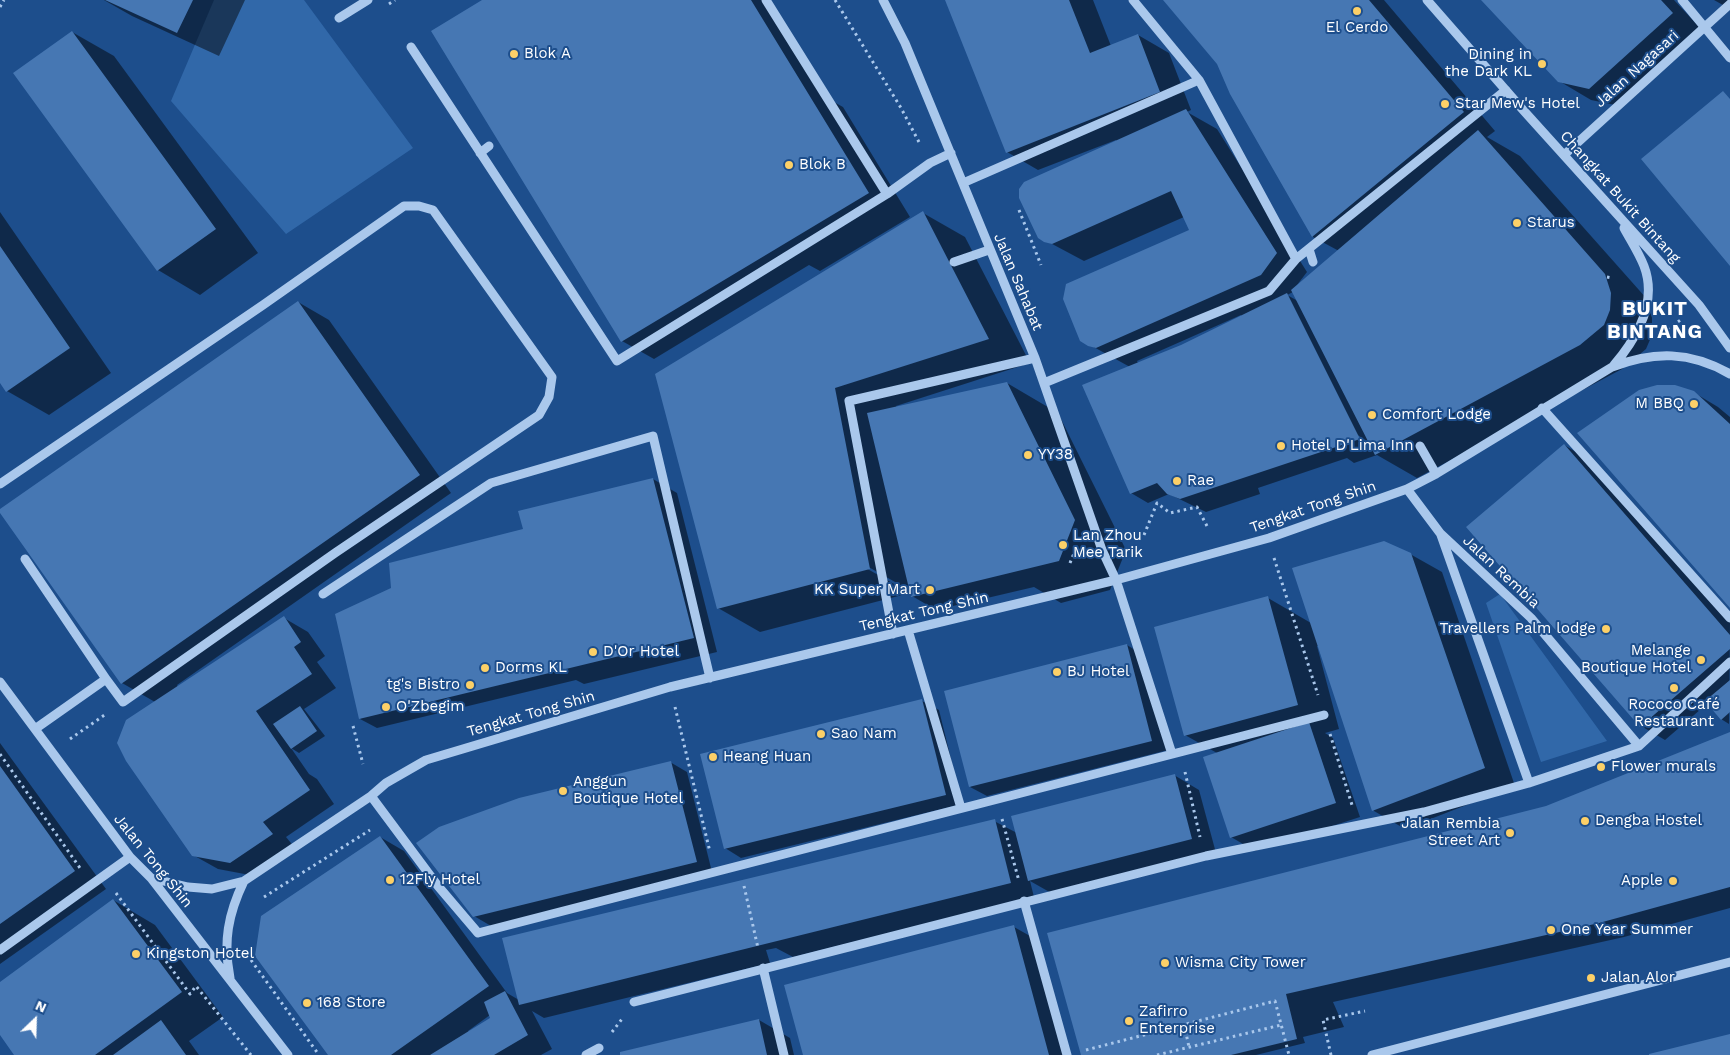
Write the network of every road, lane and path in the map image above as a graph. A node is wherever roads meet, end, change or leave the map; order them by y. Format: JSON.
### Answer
{"nodes":[{"id":1,"x":4,"y":0,"type":"edge"},
{"id":2,"x":368,"y":0,"type":"edge"},
{"id":3,"x":766,"y":0,"type":"edge"},
{"id":4,"x":836,"y":0,"type":"edge"},
{"id":5,"x":883,"y":0,"type":"edge"},
{"id":6,"x":1133,"y":0,"type":"edge"},
{"id":7,"x":1427,"y":0,"type":"edge"},
{"id":8,"x":1682,"y":0,"type":"edge"},
{"id":9,"x":1730,"y":4,"type":"edge"},
{"id":10,"x":0,"y":7,"type":"edge"},
{"id":11,"x":339,"y":18,"type":"dead end"},
{"id":12,"x":1705,"y":27,"type":"junction"},
{"id":13,"x":411,"y":46,"type":"dead end"},
{"id":14,"x":1730,"y":58,"type":"edge"},
{"id":15,"x":1199,"y":80,"type":"junction"},
{"id":16,"x":1506,"y":90,"type":"junction"},
{"id":17,"x":920,"y":144,"type":"dead end"},
{"id":18,"x":489,"y":146,"type":"dead end"},
{"id":19,"x":480,"y":153,"type":"junction"},
{"id":20,"x":951,"y":153,"type":"junction"},
{"id":21,"x":1564,"y":155,"type":"junction"},
{"id":22,"x":963,"y":183,"type":"junction"},
{"id":23,"x":887,"y":194,"type":"junction"},
{"id":24,"x":1019,"y":210,"type":"dead end"},
{"id":25,"x":1617,"y":216,"type":"junction"},
{"id":26,"x":1309,"y":249,"type":"junction"},
{"id":27,"x":989,"y":250,"type":"junction"},
{"id":28,"x":1296,"y":259,"type":"junction"},
{"id":29,"x":954,"y":262,"type":"dead end"},
{"id":30,"x":1313,"y":262,"type":"dead end"},
{"id":31,"x":1041,"y":265,"type":"dead end"},
{"id":32,"x":1607,"y":277,"type":"dead end"},
{"id":33,"x":1613,"y":278,"type":"dead end"},
{"id":34,"x":1682,"y":319,"type":"dead end"},
{"id":35,"x":1656,"y":337,"type":"dead end"},
{"id":36,"x":1730,"y":348,"type":"edge"},
{"id":37,"x":1035,"y":358,"type":"junction"},
{"id":38,"x":1612,"y":367,"type":"junction"},
{"id":39,"x":1730,"y":374,"type":"edge"},
{"id":40,"x":1044,"y":383,"type":"junction"},
{"id":41,"x":1542,"y":408,"type":"junction"},
{"id":42,"x":1420,"y":446,"type":"dead end"},
{"id":43,"x":1436,"y":474,"type":"junction"},
{"id":44,"x":0,"y":484,"type":"edge"},
{"id":45,"x":1407,"y":489,"type":"junction"},
{"id":46,"x":1207,"y":526,"type":"dead end"},
{"id":47,"x":1440,"y":533,"type":"junction"},
{"id":48,"x":1144,"y":535,"type":"dead end"},
{"id":49,"x":1268,"y":538,"type":"junction"},
{"id":50,"x":25,"y":559,"type":"dead end"},
{"id":51,"x":1116,"y":580,"type":"junction"},
{"id":52,"x":323,"y":594,"type":"dead end"},
{"id":53,"x":1730,"y":618,"type":"edge"},
{"id":54,"x":908,"y":630,"type":"junction"},
{"id":55,"x":893,"y":634,"type":"junction"},
{"id":56,"x":1730,"y":662,"type":"edge"},
{"id":57,"x":710,"y":678,"type":"junction"},
{"id":58,"x":106,"y":679,"type":"junction"},
{"id":59,"x":0,"y":682,"type":"edge"},
{"id":60,"x":670,"y":687,"type":"junction"},
{"id":61,"x":123,"y":702,"type":"junction"},
{"id":62,"x":1324,"y":715,"type":"junction"},
{"id":63,"x":353,"y":726,"type":"dead end"},
{"id":64,"x":35,"y":729,"type":"junction"},
{"id":65,"x":1639,"y":746,"type":"junction"},
{"id":66,"x":52,"y":751,"type":"junction"},
{"id":67,"x":1176,"y":753,"type":"junction"},
{"id":68,"x":0,"y":754,"type":"edge"},
{"id":69,"x":363,"y":764,"type":"dead end"},
{"id":70,"x":1528,"y":783,"type":"junction"},
{"id":71,"x":371,"y":796,"type":"junction"},
{"id":72,"x":997,"y":799,"type":"junction"},
{"id":73,"x":961,"y":808,"type":"junction"},
{"id":74,"x":1359,"y":826,"type":"junction"},
{"id":75,"x":371,"y":829,"type":"dead end"},
{"id":76,"x":1206,"y":856,"type":"junction"},
{"id":77,"x":130,"y":857,"type":"junction"},
{"id":78,"x":739,"y":866,"type":"junction"},
{"id":79,"x":715,"y":872,"type":"junction"},
{"id":80,"x":104,"y":876,"type":"junction"},
{"id":81,"x":150,"y":878,"type":"junction"},
{"id":82,"x":244,"y":882,"type":"junction"},
{"id":83,"x":92,"y":885,"type":"junction"},
{"id":84,"x":263,"y":898,"type":"dead end"},
{"id":85,"x":1024,"y":901,"type":"junction"},
{"id":86,"x":0,"y":950,"type":"edge"},
{"id":87,"x":245,"y":952,"type":"dead end"},
{"id":88,"x":1730,"y":962,"type":"edge"},
{"id":89,"x":763,"y":968,"type":"junction"},
{"id":90,"x":231,"y":980,"type":"junction"},
{"id":91,"x":634,"y":1002,"type":"dead end"},
{"id":92,"x":1366,"y":1012,"type":"dead end"},
{"id":93,"x":1184,"y":1024,"type":"junction"},
{"id":94,"x":1281,"y":1025,"type":"junction"},
{"id":95,"x":616,"y":1026,"type":"dead end"},
{"id":96,"x":613,"y":1031,"type":"dead end"},
{"id":97,"x":277,"y":1041,"type":"junction"},
{"id":98,"x":1189,"y":1047,"type":"junction"},
{"id":99,"x":599,"y":1048,"type":"dead end"},
{"id":100,"x":251,"y":1055,"type":"edge"},
{"id":101,"x":281,"y":1055,"type":"edge"},
{"id":102,"x":288,"y":1055,"type":"edge"},
{"id":103,"x":319,"y":1055,"type":"edge"},
{"id":104,"x":586,"y":1055,"type":"edge"},
{"id":105,"x":784,"y":1055,"type":"edge"},
{"id":106,"x":1066,"y":1055,"type":"edge"},
{"id":107,"x":1157,"y":1055,"type":"edge"},
{"id":108,"x":1289,"y":1055,"type":"edge"},
{"id":109,"x":1331,"y":1055,"type":"edge"},
{"id":110,"x":1372,"y":1055,"type":"edge"}],
"edges":[{"from":1,"to":10,"type":"path"},
{"from":2,"to":11,"type":"street"},
{"from":3,"to":23,"type":"street"},
{"from":4,"to":17,"type":"path"},
{"from":5,"to":20,"type":"street","name":"Jalan Sahabat"},
{"from":6,"to":15,"type":"street"},
{"from":7,"to":16,"type":"street","name":"Changkat Bukit Bintang"},
{"from":8,"to":12,"type":"street"},
{"from":9,"to":12,"type":"street","name":"Jalan Nagasari"},
{"from":12,"to":14,"type":"street"},
{"from":12,"to":21,"type":"street","name":"Jalan Nagasari"},
{"from":13,"to":19,"type":"street"},
{"from":15,"to":22,"type":"street"},
{"from":15,"to":28,"type":"street"},
{"from":16,"to":21,"type":"street","name":"Changkat Bukit Bintang"},
{"from":16,"to":26,"type":"street"},
{"from":18,"to":19,"type":"street"},
{"from":19,"to":23,"type":"street"},
{"from":20,"to":22,"type":"street","name":"Jalan Sahabat"},
{"from":20,"to":23,"type":"street"},
{"from":21,"to":25,"type":"street","name":"Changkat Bukit Bintang"},
{"from":22,"to":27,"type":"street","name":"Jalan Sahabat"},
{"from":24,"to":31,"type":"path"},
{"from":25,"to":36,"type":"street","name":"Changkat Bukit Bintang"},
{"from":25,"to":38,"type":"street","name":"Tengkat Tong Shin"},
{"from":26,"to":28,"type":"street"},
{"from":26,"to":30,"type":"street"},
{"from":27,"to":29,"type":"street"},
{"from":27,"to":37,"type":"street","name":"Jalan Sahabat"},
{"from":28,"to":40,"type":"street"},
{"from":32,"to":33,"type":"path"},
{"from":34,"to":35,"type":"path"},
{"from":37,"to":40,"type":"street","name":"Jalan Sahabat"},
{"from":37,"to":55,"type":"street"},
{"from":38,"to":39,"type":"street","name":"Tengkat Tong Shin"},
{"from":38,"to":41,"type":"street","name":"Tengkat Tong Shin"},
{"from":40,"to":51,"type":"street","name":"Jalan Sahabat"},
{"from":41,"to":43,"type":"street","name":"Tengkat Tong Shin"},
{"from":41,"to":53,"type":"street"},
{"from":42,"to":43,"type":"street"},
{"from":43,"to":45,"type":"street","name":"Tengkat Tong Shin"},
{"from":44,"to":61,"type":"street"},
{"from":45,"to":47,"type":"street","name":"Jalan Rembia"},
{"from":45,"to":49,"type":"street","name":"Tengkat Tong Shin"},
{"from":46,"to":48,"type":"path"},
{"from":47,"to":65,"type":"street","name":"Jalan Rembia"},
{"from":47,"to":70,"type":"street","name":"Jalan Rembia"},
{"from":49,"to":51,"type":"street","name":"Tengkat Tong Shin"},
{"from":49,"to":62,"type":"path"},
{"from":50,"to":58,"type":"street"},
{"from":51,"to":54,"type":"street","name":"Tengkat Tong Shin"},
{"from":51,"to":67,"type":"street","name":"Jalan Sahabat"},
{"from":52,"to":57,"type":"street"},
{"from":54,"to":55,"type":"street","name":"Tengkat Tong Shin"},
{"from":54,"to":73,"type":"street"},
{"from":55,"to":57,"type":"street","name":"Tengkat Tong Shin"},
{"from":56,"to":65,"type":"street"},
{"from":57,"to":60,"type":"street","name":"Tengkat Tong Shin"},
{"from":58,"to":61,"type":"street"},
{"from":58,"to":64,"type":"street"},
{"from":59,"to":64,"type":"street","name":"Jalan Tong Shin"},
{"from":60,"to":71,"type":"street","name":"Tengkat Tong Shin"},
{"from":60,"to":79,"type":"path"},
{"from":61,"to":66,"type":"path"},
{"from":62,"to":67,"type":"street"},
{"from":62,"to":74,"type":"path"},
{"from":63,"to":69,"type":"path"},
{"from":64,"to":66,"type":"street","name":"Jalan Tong Shin"},
{"from":65,"to":70,"type":"street"},
{"from":66,"to":77,"type":"street","name":"Jalan Tong Shin"},
{"from":67,"to":72,"type":"street"},
{"from":67,"to":76,"type":"path"},
{"from":68,"to":83,"type":"path"},
{"from":70,"to":74,"type":"street"},
{"from":71,"to":79,"type":"street"},
{"from":71,"to":82,"type":"street","name":"Tengkat Tong Shin"},
{"from":72,"to":73,"type":"street"},
{"from":72,"to":85,"type":"path"},
{"from":73,"to":78,"type":"street"},
{"from":74,"to":76,"type":"street"},
{"from":75,"to":84,"type":"path"},
{"from":76,"to":85,"type":"street"},
{"from":77,"to":80,"type":"street"},
{"from":77,"to":81,"type":"street","name":"Jalan Tong Shin"},
{"from":78,"to":79,"type":"street"},
{"from":78,"to":89,"type":"path"},
{"from":80,"to":83,"type":"street"},
{"from":80,"to":100,"type":"path"},
{"from":81,"to":82,"type":"street","name":"Tengkat Tong Shin"},
{"from":81,"to":90,"type":"street","name":"Jalan Tong Shin"},
{"from":82,"to":90,"type":"street","name":"Tengkat Tong Shin"},
{"from":83,"to":86,"type":"street"},
{"from":85,"to":89,"type":"street"},
{"from":85,"to":106,"type":"street"},
{"from":87,"to":103,"type":"path"},
{"from":88,"to":110,"type":"street"},
{"from":89,"to":91,"type":"street"},
{"from":89,"to":105,"type":"street"},
{"from":90,"to":97,"type":"street","name":"Jalan Tong Shin"},
{"from":92,"to":109,"type":"path"},
{"from":93,"to":94,"type":"path"},
{"from":93,"to":98,"type":"path"},
{"from":93,"to":106,"type":"path"},
{"from":94,"to":98,"type":"path"},
{"from":94,"to":108,"type":"path"},
{"from":95,"to":96,"type":"path"},
{"from":97,"to":101,"type":"street"},
{"from":97,"to":102,"type":"street","name":"Jalan Tong Shin"},
{"from":98,"to":107,"type":"path"},
{"from":99,"to":104,"type":"street"}]}
